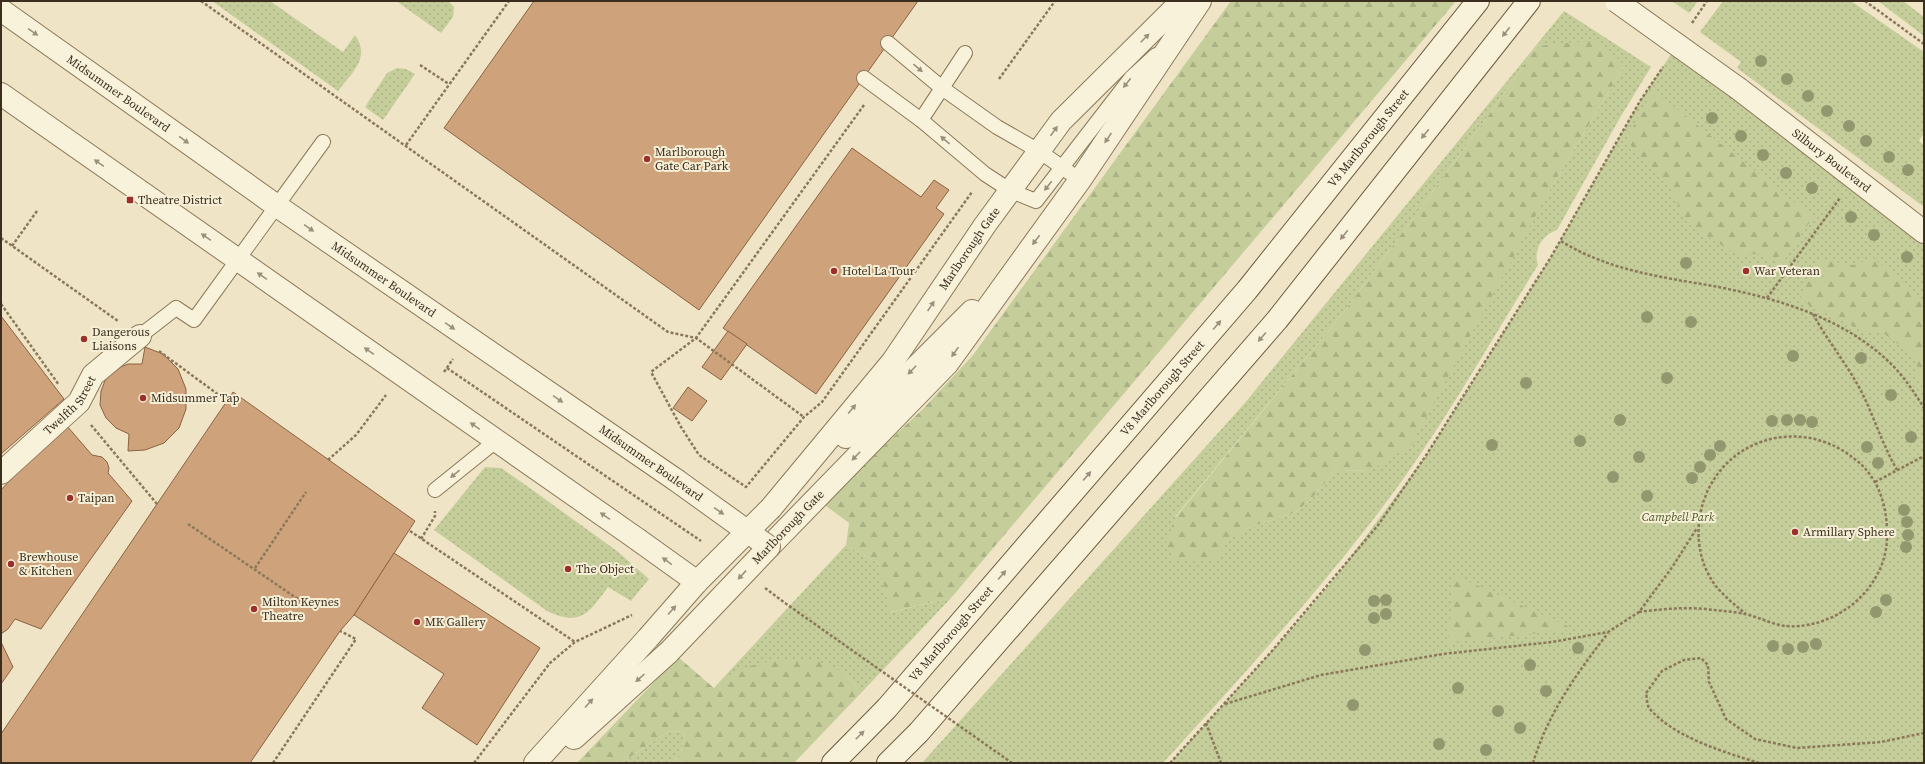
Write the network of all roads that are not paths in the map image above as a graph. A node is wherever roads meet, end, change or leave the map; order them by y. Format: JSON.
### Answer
{"nodes":[{"id":1,"x":1182,"y":1,"type":"edge"},
{"id":2,"x":1200,"y":1,"type":"edge"},
{"id":3,"x":1478,"y":1,"type":"edge"},
{"id":4,"x":1530,"y":1,"type":"edge"},
{"id":5,"x":1616,"y":1,"type":"edge"},
{"id":6,"x":1,"y":10,"type":"edge"},
{"id":7,"x":1176,"y":37,"type":"junction"},
{"id":8,"x":888,"y":43,"type":"dead end"},
{"id":9,"x":965,"y":53,"type":"dead end"},
{"id":10,"x":864,"y":78,"type":"dead end"},
{"id":11,"x":942,"y":88,"type":"junction"},
{"id":12,"x":1,"y":94,"type":"edge"},
{"id":13,"x":921,"y":120,"type":"junction"},
{"id":14,"x":323,"y":142,"type":"dead end"},
{"id":15,"x":1039,"y":151,"type":"junction"},
{"id":16,"x":1062,"y":168,"type":"junction"},
{"id":17,"x":1080,"y":180,"type":"junction"},
{"id":18,"x":1011,"y":192,"type":"junction"},
{"id":19,"x":276,"y":206,"type":"junction"},
{"id":20,"x":1924,"y":232,"type":"edge"},
{"id":21,"x":238,"y":259,"type":"junction"},
{"id":22,"x":140,"y":336,"type":"joint"},
{"id":23,"x":496,"y":440,"type":"junction"},
{"id":24,"x":1,"y":473,"type":"edge"},
{"id":25,"x":435,"y":490,"type":"road end"},
{"id":26,"x":800,"y":491,"type":"junction"},
{"id":27,"x":748,"y":532,"type":"junction"},
{"id":28,"x":768,"y":547,"type":"junction"},
{"id":29,"x":697,"y":582,"type":"junction"},
{"id":30,"x":535,"y":763,"type":"edge"},
{"id":31,"x":547,"y":763,"type":"edge"},
{"id":32,"x":833,"y":763,"type":"edge"},
{"id":33,"x":888,"y":763,"type":"edge"}],
"edges":[{"from":15,"to":1,"type":"street","name":"Marlborough Gate","one_way":true},
{"from":2,"to":7,"type":"street","name":"Marlborough Gate"},
{"from":32,"to":3,"type":"street","name":"V8 Marlborough Street","one_way":true},
{"from":4,"to":33,"type":"street","one_way":true},
{"from":5,"to":20,"type":"street","name":"Silbury Boulevard","bridge":true},
{"from":6,"to":19,"type":"street","name":"Midsummer Boulevard","one_way":true},
{"from":7,"to":16,"type":"lane","one_way":true},
{"from":7,"to":17,"type":"street","name":"Marlborough Gate","one_way":true},
{"from":8,"to":11,"type":"lane","one_way":true},
{"from":9,"to":11,"type":"lane"},
{"from":10,"to":13,"type":"lane"},
{"from":11,"to":13,"type":"lane"},
{"from":11,"to":15,"type":"lane"},
{"from":21,"to":12,"type":"street","one_way":true},
{"from":18,"to":13,"type":"lane","one_way":true},
{"from":14,"to":19,"type":"lane"},
{"from":15,"to":16,"type":"lane"},
{"from":15,"to":18,"type":"street","name":"Marlborough Gate"},
{"from":16,"to":17,"type":"lane"},
{"from":16,"to":18,"type":"lane","one_way":true},
{"from":17,"to":26,"type":"street","name":"Marlborough Gate","one_way":true},
{"from":26,"to":18,"type":"street","name":"Marlborough Gate","one_way":true},
{"from":19,"to":21,"type":"lane"},
{"from":19,"to":27,"type":"street","name":"Midsummer Boulevard","one_way":true,"bridge":true},
{"from":21,"to":22,"type":"lane","name":"Twelfth Street"},
{"from":23,"to":21,"type":"street","one_way":true},
{"from":22,"to":24,"type":"street","name":"Twelfth Street"},
{"from":23,"to":25,"type":"lane","one_way":true},
{"from":29,"to":23,"type":"street","one_way":true,"bridge":true},
{"from":26,"to":27,"type":"street","name":"Marlborough Gate","bridge":true},
{"from":26,"to":28,"type":"street","name":"Marlborough Gate"},
{"from":27,"to":28,"type":"street","name":"Midsummer Boulevard","bridge":true},
{"from":27,"to":29,"type":"street","name":"Marlborough Gate","bridge":true},
{"from":28,"to":31,"type":"street","name":"Marlborough Gate","one_way":true,"bridge":true},
{"from":30,"to":29,"type":"street","name":"Marlborough Gate","one_way":true,"bridge":true}]}
